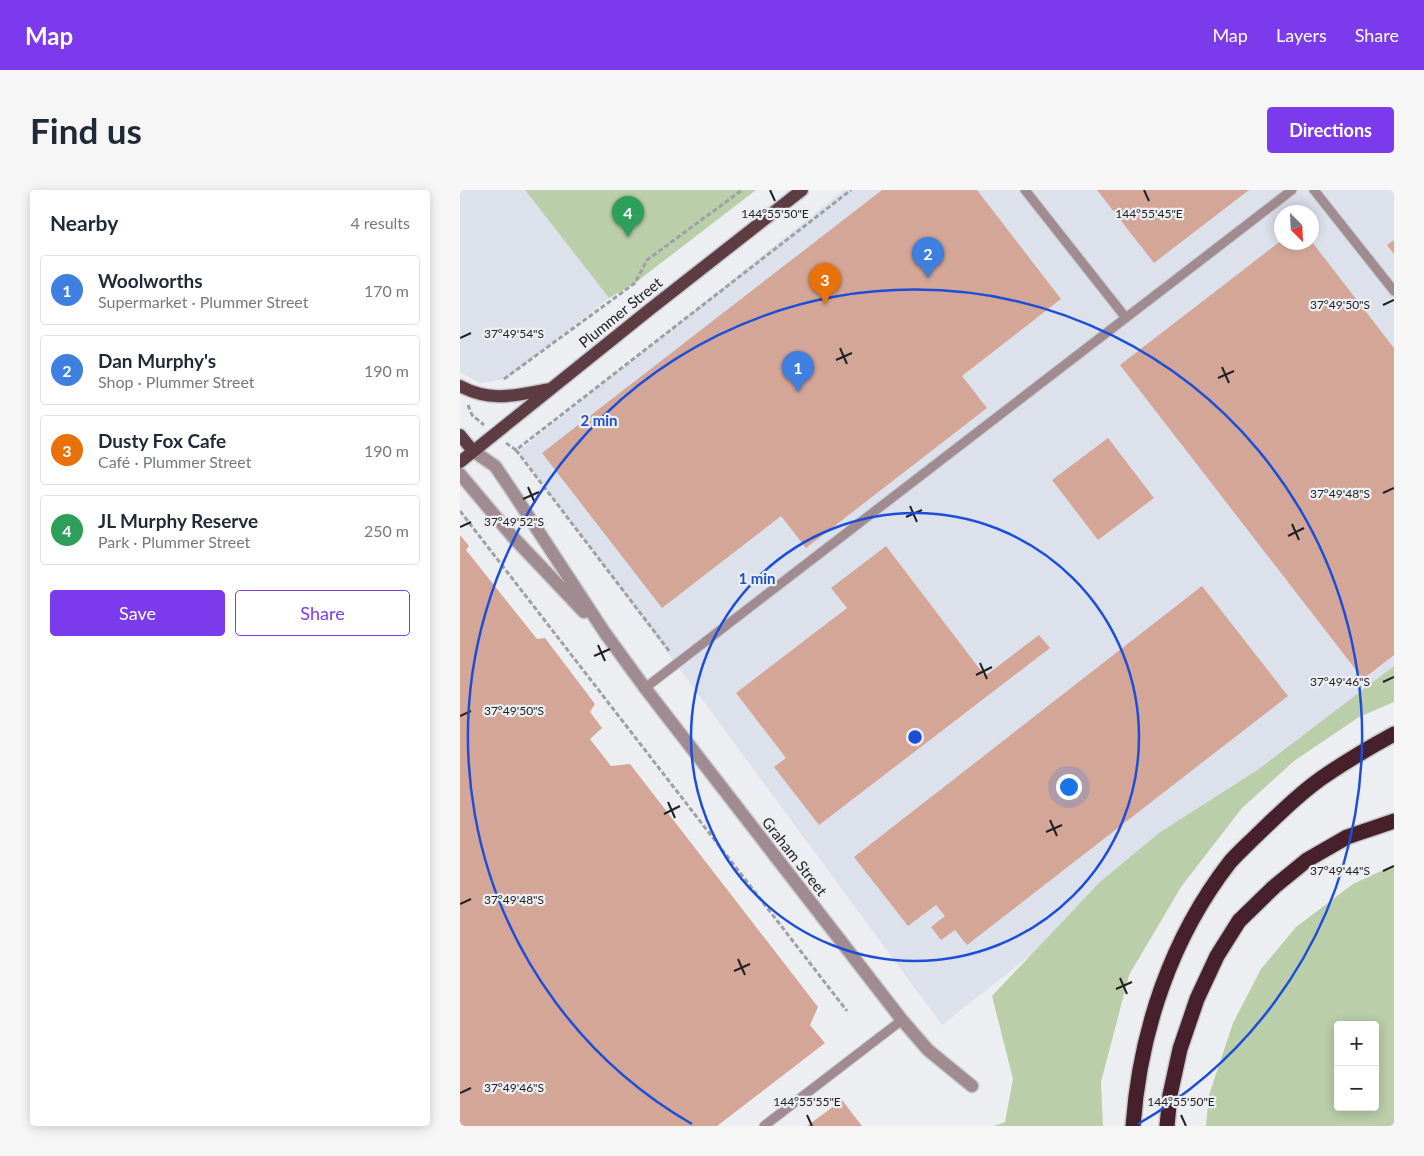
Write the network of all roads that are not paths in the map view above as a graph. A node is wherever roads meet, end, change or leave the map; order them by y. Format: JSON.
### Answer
{"nodes":[{"id":1,"x":802,"y":190,"type":"edge"},
{"id":2,"x":1025,"y":190,"type":"edge"},
{"id":3,"x":1292,"y":190,"type":"edge"},
{"id":4,"x":1314,"y":190,"type":"edge"},
{"id":5,"x":1394,"y":292,"type":"edge"},
{"id":6,"x":1126,"y":318,"type":"junction"},
{"id":7,"x":460,"y":386,"type":"edge"},
{"id":8,"x":551,"y":389,"type":"junction"},
{"id":9,"x":460,"y":435,"type":"edge"},
{"id":10,"x":473,"y":451,"type":"junction"},
{"id":11,"x":460,"y":462,"type":"edge"},
{"id":12,"x":460,"y":474,"type":"edge"},
{"id":13,"x":605,"y":633,"type":"junction"},
{"id":14,"x":645,"y":688,"type":"junction"},
{"id":15,"x":1394,"y":734,"type":"edge"},
{"id":16,"x":1394,"y":821,"type":"edge"},
{"id":17,"x":902,"y":1020,"type":"junction"},
{"id":18,"x":972,"y":1086,"type":"dead end"},
{"id":19,"x":764,"y":1126,"type":"edge"},
{"id":20,"x":1133,"y":1126,"type":"edge"},
{"id":21,"x":1167,"y":1126,"type":"edge"}],
"edges":[{"from":1,"to":8,"type":"main road","name":"Plummer Street"},
{"from":2,"to":6,"type":"lane"},
{"from":3,"to":6,"type":"lane"},
{"from":4,"to":5,"type":"lane"},
{"from":6,"to":14,"type":"lane"},
{"from":7,"to":8,"type":"main road"},
{"from":8,"to":10,"type":"main road","name":"Plummer Street"},
{"from":9,"to":10,"type":"main road","name":"Graham Street"},
{"from":10,"to":11,"type":"main road","name":"Plummer Street"},
{"from":10,"to":13,"type":"street","name":"Graham Street"},
{"from":12,"to":13,"type":"street","name":"Graham Street"},
{"from":13,"to":14,"type":"street","name":"Graham Street"},
{"from":14,"to":17,"type":"street","name":"Graham Street"},
{"from":15,"to":20,"type":"highway"},
{"from":16,"to":21,"type":"highway"},
{"from":17,"to":18,"type":"street","name":"Graham Street"},
{"from":17,"to":19,"type":"lane"}]}
